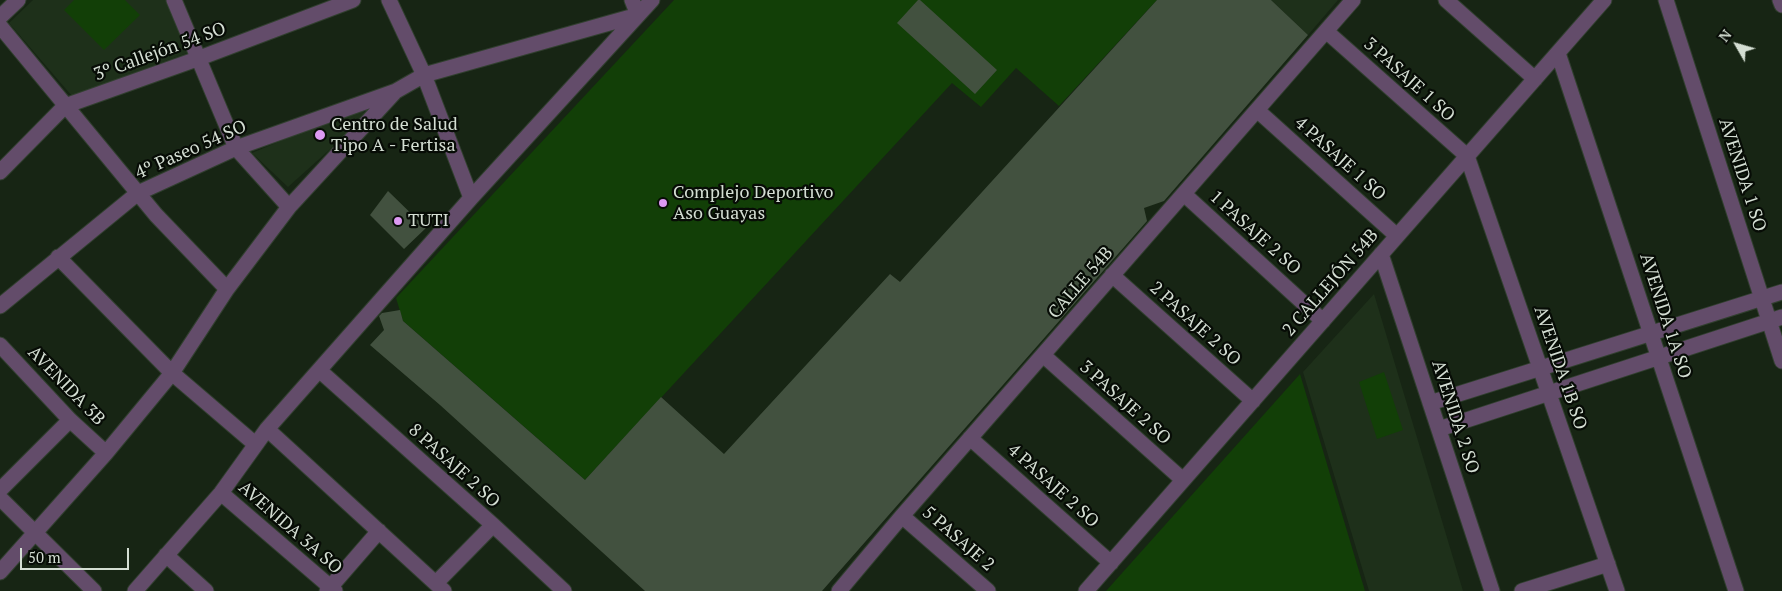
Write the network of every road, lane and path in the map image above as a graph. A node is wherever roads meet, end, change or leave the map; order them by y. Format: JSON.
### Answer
{"nodes":[{"id":1,"x":18,"y":0,"type":"edge"},
{"id":2,"x":174,"y":0,"type":"edge"},
{"id":3,"x":354,"y":0,"type":"edge"},
{"id":4,"x":389,"y":0,"type":"edge"},
{"id":5,"x":632,"y":0,"type":"edge"},
{"id":6,"x":652,"y":0,"type":"edge"},
{"id":7,"x":1353,"y":0,"type":"edge"},
{"id":8,"x":1446,"y":0,"type":"edge"},
{"id":9,"x":1604,"y":0,"type":"edge"},
{"id":10,"x":1666,"y":0,"type":"edge"},
{"id":11,"x":1780,"y":0,"type":"edge"},
{"id":12,"x":1782,"y":6,"type":"edge"},
{"id":13,"x":638,"y":15,"type":"junction"},
{"id":14,"x":0,"y":17,"type":"edge"},
{"id":15,"x":0,"y":26,"type":"edge"},
{"id":16,"x":1326,"y":31,"type":"junction"},
{"id":17,"x":1558,"y":53,"type":"junction"},
{"id":18,"x":198,"y":58,"type":"junction"},
{"id":19,"x":424,"y":75,"type":"junction"},
{"id":20,"x":1535,"y":79,"type":"junction"},
{"id":21,"x":396,"y":91,"type":"junction"},
{"id":22,"x":65,"y":106,"type":"junction"},
{"id":23,"x":1257,"y":110,"type":"junction"},
{"id":24,"x":236,"y":148,"type":"junction"},
{"id":25,"x":1467,"y":156,"type":"junction"},
{"id":26,"x":0,"y":172,"type":"edge"},
{"id":27,"x":138,"y":193,"type":"junction"},
{"id":28,"x":1184,"y":194,"type":"junction"},
{"id":29,"x":470,"y":198,"type":"junction"},
{"id":30,"x":288,"y":207,"type":"junction"},
{"id":31,"x":1397,"y":236,"type":"junction"},
{"id":32,"x":1382,"y":254,"type":"junction"},
{"id":33,"x":58,"y":257,"type":"junction"},
{"id":34,"x":1112,"y":275,"type":"junction"},
{"id":35,"x":227,"y":289,"type":"junction"},
{"id":36,"x":1782,"y":292,"type":"edge"},
{"id":37,"x":1762,"y":298,"type":"junction"},
{"id":38,"x":0,"y":306,"type":"edge"},
{"id":39,"x":1776,"y":319,"type":"edge"},
{"id":40,"x":1323,"y":321,"type":"junction"},
{"id":41,"x":1650,"y":333,"type":"junction"},
{"id":42,"x":0,"y":345,"type":"edge"},
{"id":43,"x":1043,"y":355,"type":"junction"},
{"id":44,"x":1658,"y":358,"type":"junction"},
{"id":45,"x":1782,"y":361,"type":"edge"},
{"id":46,"x":1540,"y":368,"type":"junction"},
{"id":47,"x":319,"y":370,"type":"junction"},
{"id":48,"x":172,"y":373,"type":"junction"},
{"id":49,"x":1549,"y":393,"type":"junction"},
{"id":50,"x":1253,"y":401,"type":"junction"},
{"id":51,"x":1430,"y":403,"type":"junction"},
{"id":52,"x":70,"y":420,"type":"junction"},
{"id":53,"x":267,"y":429,"type":"junction"},
{"id":54,"x":1439,"y":429,"type":"junction"},
{"id":55,"x":970,"y":438,"type":"junction"},
{"id":56,"x":255,"y":444,"type":"junction"},
{"id":57,"x":106,"y":453,"type":"junction"},
{"id":58,"x":1183,"y":480,"type":"junction"},
{"id":59,"x":0,"y":490,"type":"edge"},
{"id":60,"x":221,"y":493,"type":"junction"},
{"id":61,"x":0,"y":498,"type":"edge"},
{"id":62,"x":902,"y":516,"type":"junction"},
{"id":63,"x":493,"y":525,"type":"junction"},
{"id":64,"x":379,"y":531,"type":"junction"},
{"id":65,"x":36,"y":534,"type":"junction"},
{"id":66,"x":166,"y":555,"type":"junction"},
{"id":67,"x":1111,"y":563,"type":"junction"},
{"id":68,"x":1608,"y":564,"type":"junction"},
{"id":69,"x":0,"y":572,"type":"edge"},
{"id":70,"x":440,"y":587,"type":"edge"},
{"id":71,"x":331,"y":590,"type":"edge"},
{"id":72,"x":94,"y":591,"type":"edge"},
{"id":73,"x":135,"y":591,"type":"edge"},
{"id":74,"x":206,"y":591,"type":"edge"},
{"id":75,"x":564,"y":591,"type":"edge"},
{"id":76,"x":838,"y":591,"type":"edge"},
{"id":77,"x":988,"y":591,"type":"edge"},
{"id":78,"x":1086,"y":591,"type":"edge"},
{"id":79,"x":1492,"y":591,"type":"edge"},
{"id":80,"x":1522,"y":591,"type":"edge"},
{"id":81,"x":1618,"y":591,"type":"edge"},
{"id":82,"x":1736,"y":591,"type":"edge"}],
"edges":[{"from":1,"to":14,"type":"street"},
{"from":2,"to":18,"type":"street"},
{"from":3,"to":18,"type":"street","name":"3º Callejón 54 SO"},
{"from":4,"to":19,"type":"street"},
{"from":5,"to":13,"type":"street"},
{"from":6,"to":13,"type":"street"},
{"from":7,"to":16,"type":"street","name":"CALLE 54B"},
{"from":8,"to":20,"type":"street"},
{"from":9,"to":17,"type":"street","name":"2 CALLEJÓN 54B"},
{"from":10,"to":37,"type":"street","name":"AVENIDA 1 SO"},
{"from":11,"to":12,"type":"street"},
{"from":13,"to":19,"type":"street","name":"4º Paseo 54 SO"},
{"from":13,"to":29,"type":"street"},
{"from":15,"to":22,"type":"street"},
{"from":16,"to":23,"type":"street","name":"CALLE 54B"},
{"from":16,"to":25,"type":"street","name":"3 PASAJE 1 SO"},
{"from":17,"to":20,"type":"street","name":"2 CALLEJÓN 54B"},
{"from":17,"to":41,"type":"street","name":"AVENIDA 1A SO"},
{"from":18,"to":22,"type":"street","name":"3º Callejón 54 SO"},
{"from":18,"to":24,"type":"street"},
{"from":19,"to":21,"type":"street","name":"4º Paseo 54 SO"},
{"from":19,"to":29,"type":"street"},
{"from":20,"to":25,"type":"street","name":"2 CALLEJÓN 54B"},
{"from":21,"to":24,"type":"street","name":"4º Paseo 54 SO"},
{"from":21,"to":30,"type":"street"},
{"from":22,"to":26,"type":"street","name":"3º Callejón 54 SO"},
{"from":22,"to":27,"type":"street"},
{"from":23,"to":28,"type":"street","name":"CALLE 54B"},
{"from":23,"to":31,"type":"street","name":"4 PASAJE 1 SO"},
{"from":24,"to":27,"type":"street","name":"4º Paseo 54 SO"},
{"from":24,"to":30,"type":"street"},
{"from":25,"to":31,"type":"street","name":"2 CALLEJÓN 54B"},
{"from":25,"to":46,"type":"street","name":"AVENIDA 1B SO"},
{"from":27,"to":33,"type":"street","name":"4º Paseo 54 SO"},
{"from":27,"to":35,"type":"street"},
{"from":28,"to":34,"type":"street","name":"CALLE 54B"},
{"from":28,"to":40,"type":"street","name":"1 PASAJE 2 SO"},
{"from":29,"to":47,"type":"street"},
{"from":30,"to":35,"type":"street"},
{"from":31,"to":32,"type":"street","name":"2 CALLEJÓN 54B"},
{"from":32,"to":40,"type":"street","name":"2 CALLEJÓN 54B"},
{"from":32,"to":51,"type":"street","name":"AVENIDA 2 SO"},
{"from":33,"to":38,"type":"street","name":"4º Paseo 54 SO"},
{"from":33,"to":48,"type":"street"},
{"from":34,"to":43,"type":"street","name":"CALLE 54B"},
{"from":34,"to":50,"type":"street","name":"2 PASAJE 2 SO"},
{"from":35,"to":48,"type":"street"},
{"from":36,"to":37,"type":"street"},
{"from":37,"to":39,"type":"street","name":"AVENIDA 1 SO"},
{"from":37,"to":41,"type":"street"},
{"from":39,"to":44,"type":"street"},
{"from":39,"to":45,"type":"street","name":"AVENIDA 1 SO"},
{"from":40,"to":50,"type":"street","name":"2 CALLEJÓN 54B"},
{"from":41,"to":44,"type":"street","name":"AVENIDA 1A SO"},
{"from":41,"to":46,"type":"street"},
{"from":42,"to":52,"type":"street","name":"AVENIDA 3B"},
{"from":43,"to":55,"type":"street","name":"CALLE 54B"},
{"from":43,"to":58,"type":"street","name":"3 PASAJE 2 SO"},
{"from":44,"to":49,"type":"street"},
{"from":44,"to":82,"type":"street","name":"AVENIDA 1A SO"},
{"from":46,"to":49,"type":"street","name":"AVENIDA 1B SO"},
{"from":46,"to":51,"type":"street"},
{"from":47,"to":53,"type":"street"},
{"from":47,"to":63,"type":"street","name":"8 PASAJE 2 SO"},
{"from":48,"to":56,"type":"street"},
{"from":48,"to":57,"type":"street"},
{"from":49,"to":54,"type":"street"},
{"from":49,"to":68,"type":"street","name":"AVENIDA 1B SO"},
{"from":50,"to":58,"type":"street","name":"2 CALLEJÓN 54B"},
{"from":51,"to":54,"type":"street","name":"AVENIDA 2 SO"},
{"from":52,"to":57,"type":"street","name":"AVENIDA 3B"},
{"from":52,"to":59,"type":"street"},
{"from":53,"to":56,"type":"street"},
{"from":53,"to":64,"type":"street"},
{"from":54,"to":79,"type":"street","name":"AVENIDA 2 SO"},
{"from":55,"to":62,"type":"street","name":"CALLE 54B"},
{"from":55,"to":67,"type":"street","name":"4 PASAJE 2 SO"},
{"from":56,"to":60,"type":"street"},
{"from":57,"to":65,"type":"street"},
{"from":58,"to":67,"type":"street","name":"2 CALLEJÓN 54B"},
{"from":60,"to":66,"type":"street"},
{"from":60,"to":71,"type":"street","name":"AVENIDA 3A SO"},
{"from":61,"to":65,"type":"street"},
{"from":62,"to":76,"type":"street","name":"CALLE 54B"},
{"from":62,"to":77,"type":"street","name":"5 PASAJE 2"},
{"from":63,"to":70,"type":"street"},
{"from":63,"to":75,"type":"street","name":"8 PASAJE 2 SO"},
{"from":64,"to":70,"type":"street"},
{"from":64,"to":71,"type":"street"},
{"from":65,"to":69,"type":"street"},
{"from":65,"to":72,"type":"street"},
{"from":66,"to":73,"type":"street"},
{"from":66,"to":74,"type":"street"},
{"from":67,"to":78,"type":"street","name":"2 CALLEJÓN 54B"},
{"from":68,"to":80,"type":"street"},
{"from":68,"to":81,"type":"street","name":"AVENIDA 1B SO"}]}
